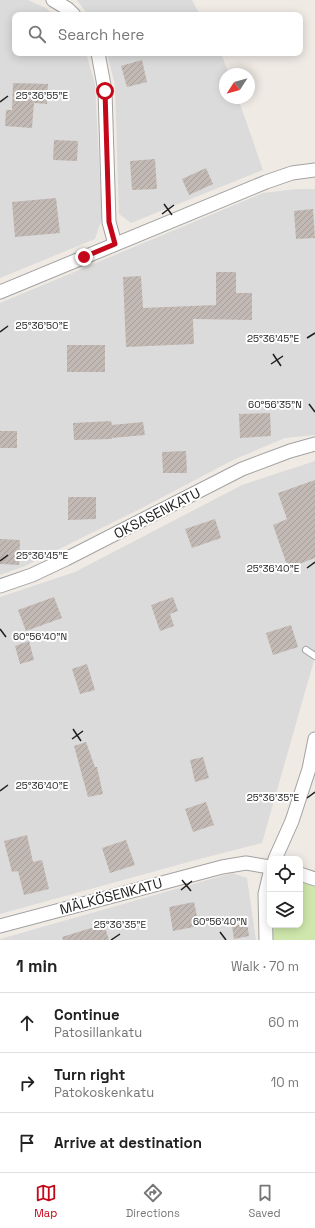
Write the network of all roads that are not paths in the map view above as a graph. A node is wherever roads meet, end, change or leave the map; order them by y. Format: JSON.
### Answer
{"nodes":[{"id":1,"x":53,"y":0,"type":"edge"},
{"id":2,"x":71,"y":12,"type":"edge"},
{"id":3,"x":99,"y":56,"type":"edge"},
{"id":4,"x":315,"y":170,"type":"edge"},
{"id":5,"x":115,"y":244,"type":"junction"},
{"id":6,"x":0,"y":292,"type":"edge"},
{"id":7,"x":315,"y":444,"type":"edge"},
{"id":8,"x":0,"y":586,"type":"edge"},
{"id":9,"x":306,"y":650,"type":"dead end"},
{"id":10,"x":315,"y":656,"type":"edge"},
{"id":11,"x":315,"y":739,"type":"edge"},
{"id":12,"x":276,"y":856,"type":"edge"},
{"id":13,"x":267,"y":866,"type":"edge"},
{"id":14,"x":303,"y":875,"type":"edge"},
{"id":15,"x":315,"y":879,"type":"edge"},
{"id":16,"x":267,"y":886,"type":"edge"},
{"id":17,"x":0,"y":926,"type":"edge"},
{"id":18,"x":266,"y":940,"type":"edge"}],
"edges":[{"from":1,"to":2,"type":"street"},
{"from":3,"to":5,"type":"street"},
{"from":4,"to":5,"type":"street"},
{"from":5,"to":6,"type":"street"},
{"from":7,"to":8,"type":"street","name":"OKSASENKATU"},
{"from":9,"to":10,"type":"lane"},
{"from":11,"to":12,"type":"street"},
{"from":13,"to":17,"type":"street","name":"MÄLKÖSENKATU"},
{"from":14,"to":15,"type":"street"},
{"from":16,"to":18,"type":"street"}]}
